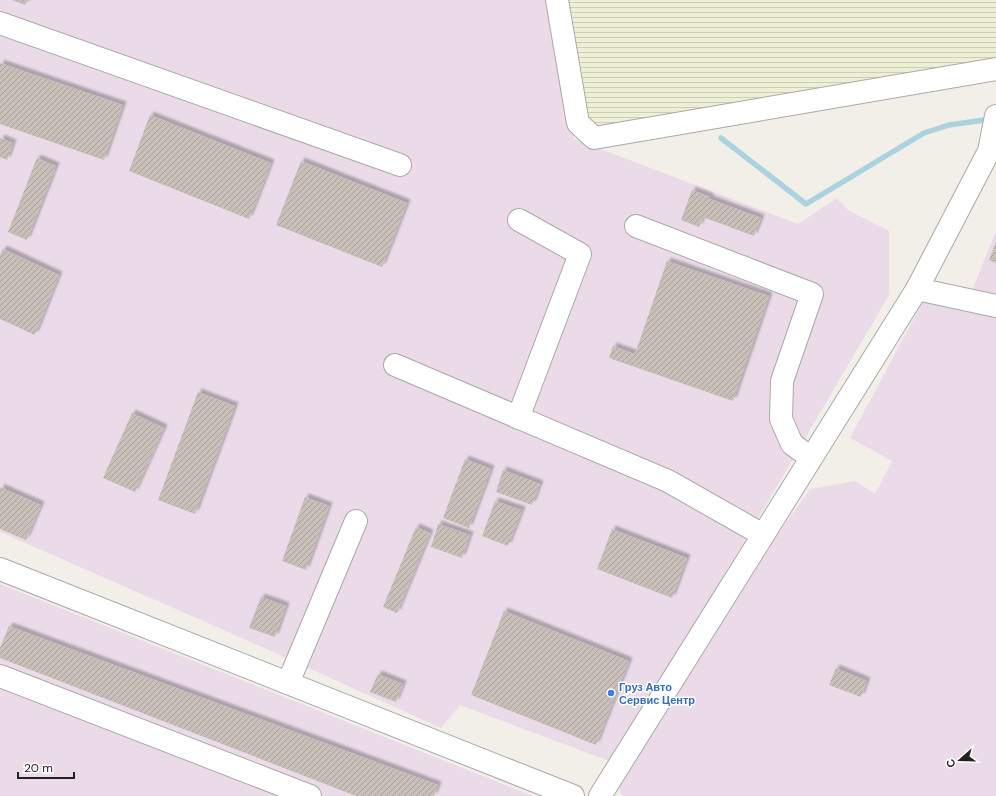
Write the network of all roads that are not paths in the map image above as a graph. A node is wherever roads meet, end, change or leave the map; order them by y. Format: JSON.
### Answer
{"nodes":[{"id":1,"x":557,"y":0,"type":"edge"},
{"id":2,"x":0,"y":23,"type":"edge"},
{"id":3,"x":996,"y":69,"type":"edge"},
{"id":4,"x":996,"y":116,"type":"edge"},
{"id":5,"x":400,"y":165,"type":"dead end"},
{"id":6,"x":519,"y":220,"type":"dead end"},
{"id":7,"x":636,"y":226,"type":"dead end"},
{"id":8,"x":917,"y":289,"type":"junction"},
{"id":9,"x":996,"y":306,"type":"edge"},
{"id":10,"x":395,"y":365,"type":"dead end"},
{"id":11,"x":518,"y":418,"type":"junction"},
{"id":12,"x":811,"y":458,"type":"junction"},
{"id":13,"x":356,"y":521,"type":"dead end"},
{"id":14,"x":763,"y":535,"type":"junction"},
{"id":15,"x":0,"y":569,"type":"edge"},
{"id":16,"x":0,"y":676,"type":"edge"},
{"id":17,"x":288,"y":683,"type":"junction"},
{"id":18,"x":310,"y":796,"type":"edge"},
{"id":19,"x":573,"y":796,"type":"edge"},
{"id":20,"x":600,"y":796,"type":"edge"}],
"edges":[{"from":1,"to":3,"type":"street"},
{"from":2,"to":5,"type":"street"},
{"from":4,"to":8,"type":"street"},
{"from":6,"to":11,"type":"street"},
{"from":7,"to":12,"type":"street"},
{"from":8,"to":9,"type":"street"},
{"from":8,"to":12,"type":"street"},
{"from":10,"to":11,"type":"street"},
{"from":11,"to":14,"type":"street"},
{"from":12,"to":14,"type":"street"},
{"from":13,"to":17,"type":"street"},
{"from":14,"to":20,"type":"street"},
{"from":15,"to":17,"type":"street"},
{"from":16,"to":18,"type":"street"},
{"from":17,"to":19,"type":"street"}]}
